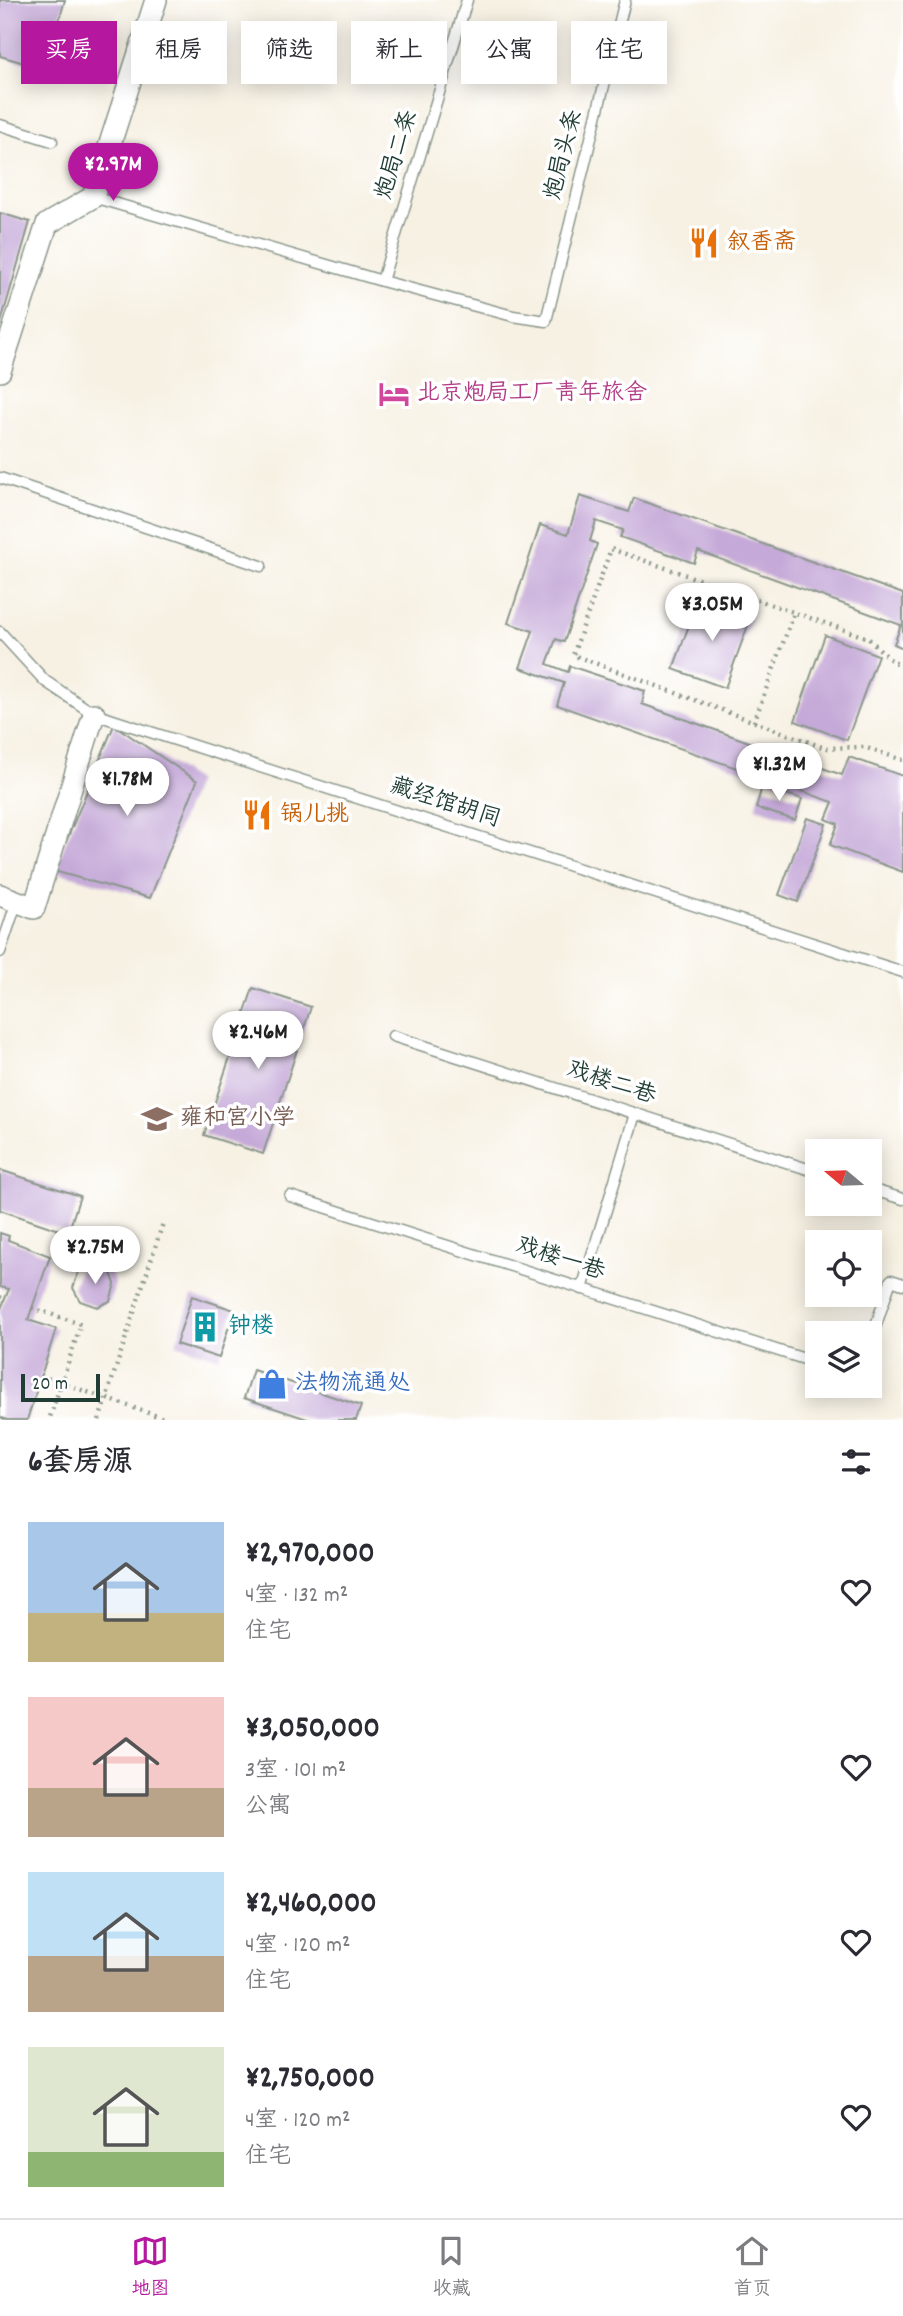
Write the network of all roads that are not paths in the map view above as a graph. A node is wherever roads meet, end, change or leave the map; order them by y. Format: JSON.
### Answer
{"nodes":[{"id":1,"x":156,"y":0,"type":"edge"},
{"id":2,"x":467,"y":0,"type":"edge"},
{"id":3,"x":625,"y":0,"type":"edge"},
{"id":4,"x":0,"y":125,"type":"edge"},
{"id":5,"x":52,"y":141,"type":"dead end"},
{"id":6,"x":93,"y":197,"type":"junction"},
{"id":7,"x":382,"y":281,"type":"junction"},
{"id":8,"x":0,"y":371,"type":"edge"},
{"id":9,"x":0,"y":478,"type":"edge"},
{"id":10,"x":261,"y":566,"type":"dead end"},
{"id":11,"x":0,"y":632,"type":"edge"},
{"id":12,"x":94,"y":714,"type":"junction"},
{"id":13,"x":9,"y":898,"type":"edge"},
{"id":14,"x":0,"y":952,"type":"edge"},
{"id":15,"x":903,"y":972,"type":"edge"},
{"id":16,"x":393,"y":1036,"type":"dead end"},
{"id":17,"x":635,"y":1114,"type":"junction"},
{"id":18,"x":805,"y":1168,"type":"edge"},
{"id":19,"x":882,"y":1193,"type":"edge"},
{"id":20,"x":290,"y":1196,"type":"dead end"},
{"id":21,"x":903,"y":1199,"type":"edge"},
{"id":22,"x":903,"y":1284,"type":"edge"},
{"id":23,"x":582,"y":1289,"type":"junction"},
{"id":24,"x":877,"y":1321,"type":"edge"},
{"id":25,"x":805,"y":1359,"type":"edge"}],
"edges":[{"from":1,"to":6,"type":"street"},
{"from":2,"to":7,"type":"lane","name":"炮局二条"},
{"from":3,"to":7,"type":"lane","name":"炮局头条"},
{"from":4,"to":5,"type":"lane"},
{"from":6,"to":7,"type":"lane"},
{"from":6,"to":8,"type":"street"},
{"from":9,"to":10,"type":"lane"},
{"from":11,"to":12,"type":"lane","name":"藏经馆胡同"},
{"from":12,"to":13,"type":"street"},
{"from":12,"to":15,"type":"lane","name":"藏经馆胡同"},
{"from":13,"to":14,"type":"lane"},
{"from":16,"to":17,"type":"lane","name":"戏楼二巷"},
{"from":17,"to":18,"type":"lane","name":"戏楼二巷"},
{"from":17,"to":23,"type":"lane"},
{"from":19,"to":21,"type":"lane"},
{"from":20,"to":23,"type":"lane","name":"戏楼一巷"},
{"from":22,"to":24,"type":"lane"},
{"from":23,"to":25,"type":"lane","name":"戏楼一巷"}]}
